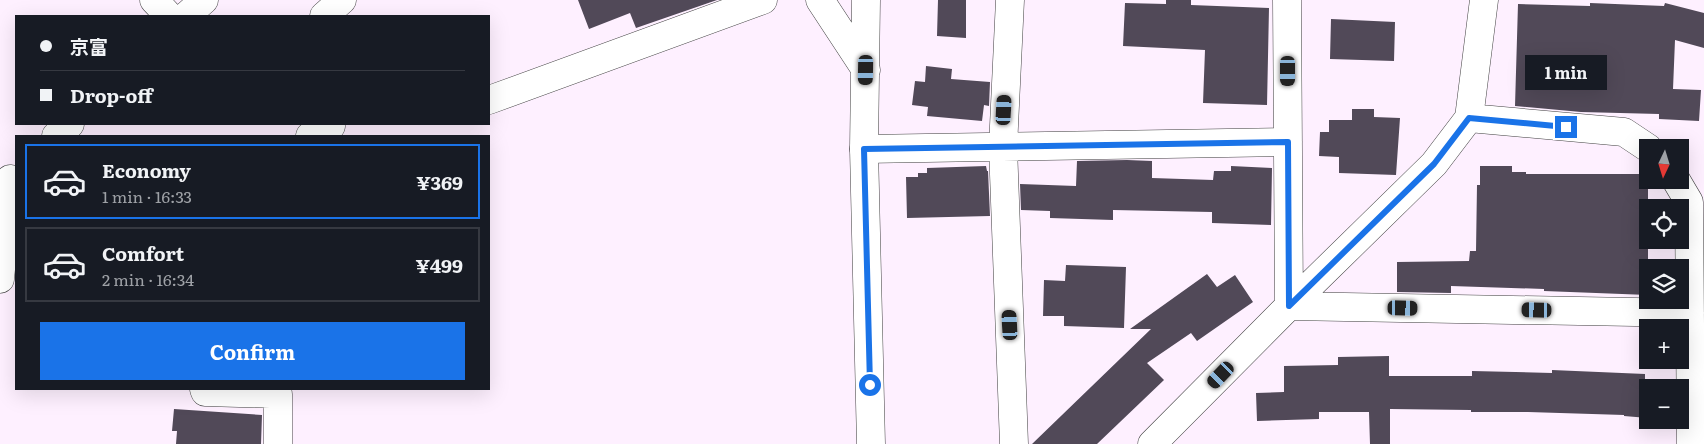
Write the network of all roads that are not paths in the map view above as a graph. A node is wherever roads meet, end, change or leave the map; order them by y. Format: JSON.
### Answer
{"nodes":[{"id":1,"x":154,"y":0,"type":"edge"},
{"id":2,"x":342,"y":0,"type":"edge"},
{"id":3,"x":763,"y":0,"type":"edge"},
{"id":4,"x":820,"y":0,"type":"edge"},
{"id":5,"x":866,"y":0,"type":"edge"},
{"id":6,"x":1010,"y":0,"type":"edge"},
{"id":7,"x":1287,"y":0,"type":"edge"},
{"id":8,"x":1484,"y":0,"type":"edge"},
{"id":9,"x":168,"y":15,"type":"edge"},
{"id":10,"x":325,"y":15,"type":"edge"},
{"id":11,"x":866,"y":70,"type":"junction"},
{"id":12,"x":490,"y":100,"type":"edge"},
{"id":13,"x":1469,"y":118,"type":"junction"},
{"id":14,"x":69,"y":125,"type":"edge"},
{"id":15,"x":57,"y":135,"type":"edge"},
{"id":16,"x":1288,"y":142,"type":"junction"},
{"id":17,"x":1639,"y":142,"type":"edge"},
{"id":18,"x":1002,"y":147,"type":"junction"},
{"id":19,"x":864,"y":149,"type":"junction"},
{"id":20,"x":9,"y":180,"type":"edge"},
{"id":21,"x":1681,"y":189,"type":"edge"},
{"id":22,"x":0,"y":279,"type":"edge"},
{"id":23,"x":1289,"y":306,"type":"junction"},
{"id":24,"x":1690,"y":313,"type":"junction"},
{"id":25,"x":204,"y":390,"type":"edge"},
{"id":26,"x":278,"y":444,"type":"edge"},
{"id":27,"x":871,"y":444,"type":"edge"},
{"id":28,"x":1014,"y":444,"type":"edge"},
{"id":29,"x":1152,"y":444,"type":"edge"},
{"id":30,"x":1691,"y":444,"type":"edge"}],
"edges":[{"from":1,"to":9,"type":"street"},
{"from":2,"to":10,"type":"street"},
{"from":3,"to":12,"type":"street"},
{"from":4,"to":11,"type":"street"},
{"from":5,"to":11,"type":"street"},
{"from":6,"to":18,"type":"street"},
{"from":7,"to":16,"type":"street"},
{"from":8,"to":13,"type":"street"},
{"from":11,"to":19,"type":"street"},
{"from":13,"to":17,"type":"street"},
{"from":13,"to":23,"type":"street"},
{"from":14,"to":15,"type":"street"},
{"from":16,"to":18,"type":"street"},
{"from":16,"to":23,"type":"street"},
{"from":18,"to":19,"type":"street"},
{"from":18,"to":28,"type":"street"},
{"from":19,"to":27,"type":"street"},
{"from":20,"to":22,"type":"street"},
{"from":21,"to":24,"type":"street"},
{"from":23,"to":24,"type":"street"},
{"from":23,"to":29,"type":"street"},
{"from":24,"to":30,"type":"street"},
{"from":25,"to":26,"type":"street"}]}
